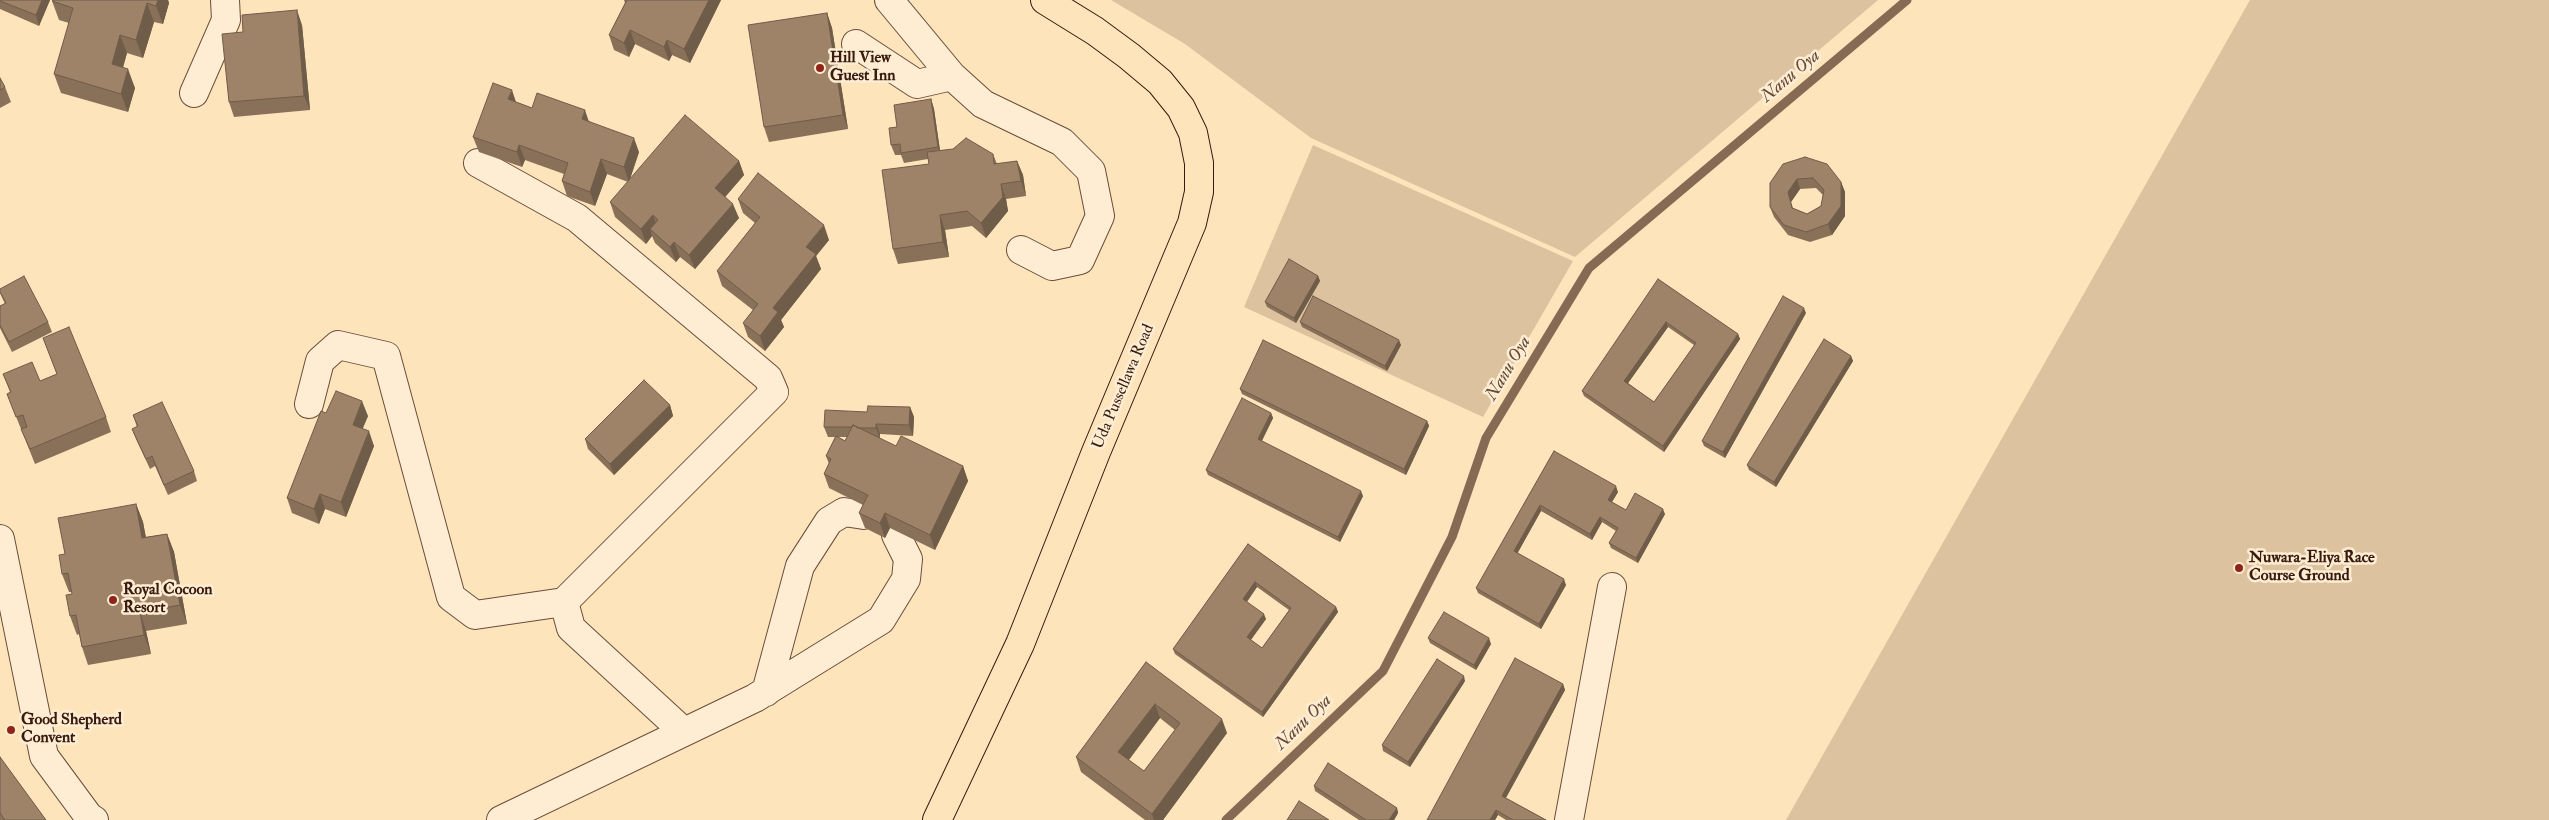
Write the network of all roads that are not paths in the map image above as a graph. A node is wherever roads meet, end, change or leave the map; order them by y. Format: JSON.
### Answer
{"nodes":[{"id":1,"x":225,"y":0,"type":"edge"},
{"id":2,"x":890,"y":0,"type":"edge"},
{"id":3,"x":1045,"y":0,"type":"edge"},
{"id":4,"x":856,"y":44,"type":"dead end"},
{"id":5,"x":952,"y":76,"type":"junction"},
{"id":6,"x":194,"y":93,"type":"dead end"},
{"id":7,"x":478,"y":163,"type":"dead end"},
{"id":8,"x":1021,"y":250,"type":"dead end"},
{"id":9,"x":309,"y":404,"type":"dead end"},
{"id":10,"x":864,"y":515,"type":"edge"},
{"id":11,"x":896,"y":535,"type":"edge"},
{"id":12,"x":0,"y":539,"type":"edge"},
{"id":13,"x":1612,"y":587,"type":"dead end"},
{"id":14,"x":564,"y":602,"type":"junction"},
{"id":15,"x":766,"y":692,"type":"junction"},
{"id":16,"x":684,"y":732,"type":"junction"},
{"id":17,"x":94,"y":820,"type":"edge"},
{"id":18,"x":501,"y":820,"type":"edge"},
{"id":19,"x":936,"y":820,"type":"edge"},
{"id":20,"x":1569,"y":820,"type":"edge"}],
"edges":[{"from":1,"to":6,"type":"street"},
{"from":2,"to":5,"type":"street"},
{"from":3,"to":19,"type":"main road","name":"Uda Pussellawa Road"},
{"from":4,"to":5,"type":"street"},
{"from":5,"to":8,"type":"street"},
{"from":7,"to":14,"type":"street"},
{"from":9,"to":14,"type":"street"},
{"from":10,"to":15,"type":"street"},
{"from":11,"to":15,"type":"street"},
{"from":12,"to":17,"type":"street"},
{"from":13,"to":20,"type":"street"},
{"from":14,"to":16,"type":"street"},
{"from":15,"to":16,"type":"street"},
{"from":16,"to":18,"type":"street"}]}
